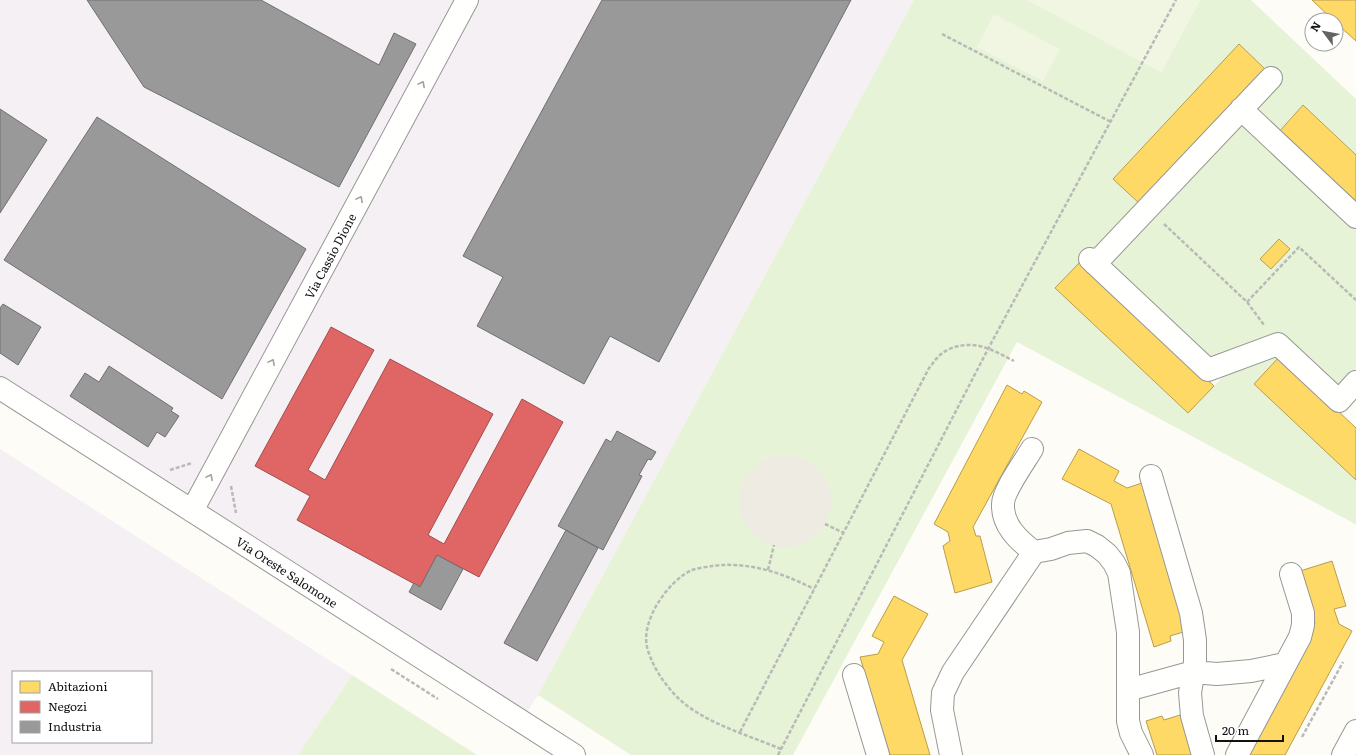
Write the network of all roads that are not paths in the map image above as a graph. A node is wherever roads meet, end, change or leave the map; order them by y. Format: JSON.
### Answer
{"nodes":[{"id":1,"x":467,"y":0,"type":"edge"},
{"id":2,"x":1271,"y":78,"type":"dead end"},
{"id":3,"x":1241,"y":109,"type":"junction"},
{"id":4,"x":1356,"y":217,"type":"edge"},
{"id":5,"x":1356,"y":384,"type":"edge"},
{"id":6,"x":0,"y":388,"type":"edge"},
{"id":7,"x":1032,"y":449,"type":"dead end"},
{"id":8,"x":1150,"y":476,"type":"dead end"},
{"id":9,"x":192,"y":511,"type":"junction"},
{"id":10,"x":1034,"y":552,"type":"junction"},
{"id":11,"x":1291,"y":574,"type":"dead end"},
{"id":12,"x":1285,"y":664,"type":"junction"},
{"id":13,"x":1193,"y":672,"type":"junction"},
{"id":14,"x":854,"y":674,"type":"dead end"},
{"id":15,"x":1128,"y":690,"type":"junction"},
{"id":16,"x":1356,"y":731,"type":"edge"},
{"id":17,"x":574,"y":755,"type":"edge"},
{"id":18,"x":878,"y":755,"type":"edge"},
{"id":19,"x":951,"y":755,"type":"edge"},
{"id":20,"x":1142,"y":755,"type":"edge"},
{"id":21,"x":1203,"y":755,"type":"edge"},
{"id":22,"x":1237,"y":755,"type":"edge"},
{"id":23,"x":1343,"y":755,"type":"edge"}],
"edges":[{"from":9,"to":1,"type":"street","name":"Via Cassio Dione","one_way":true},
{"from":2,"to":3,"type":"street"},
{"from":3,"to":4,"type":"street"},
{"from":3,"to":5,"type":"street"},
{"from":6,"to":9,"type":"street","name":"Via Oreste Salomone"},
{"from":7,"to":10,"type":"street"},
{"from":8,"to":13,"type":"street"},
{"from":9,"to":17,"type":"street","name":"Via Oreste Salomone"},
{"from":10,"to":15,"type":"street"},
{"from":10,"to":19,"type":"street"},
{"from":11,"to":12,"type":"street"},
{"from":12,"to":13,"type":"street"},
{"from":12,"to":22,"type":"street"},
{"from":13,"to":15,"type":"street"},
{"from":13,"to":21,"type":"street"},
{"from":14,"to":18,"type":"street"},
{"from":15,"to":20,"type":"street"},
{"from":16,"to":23,"type":"street"}]}
